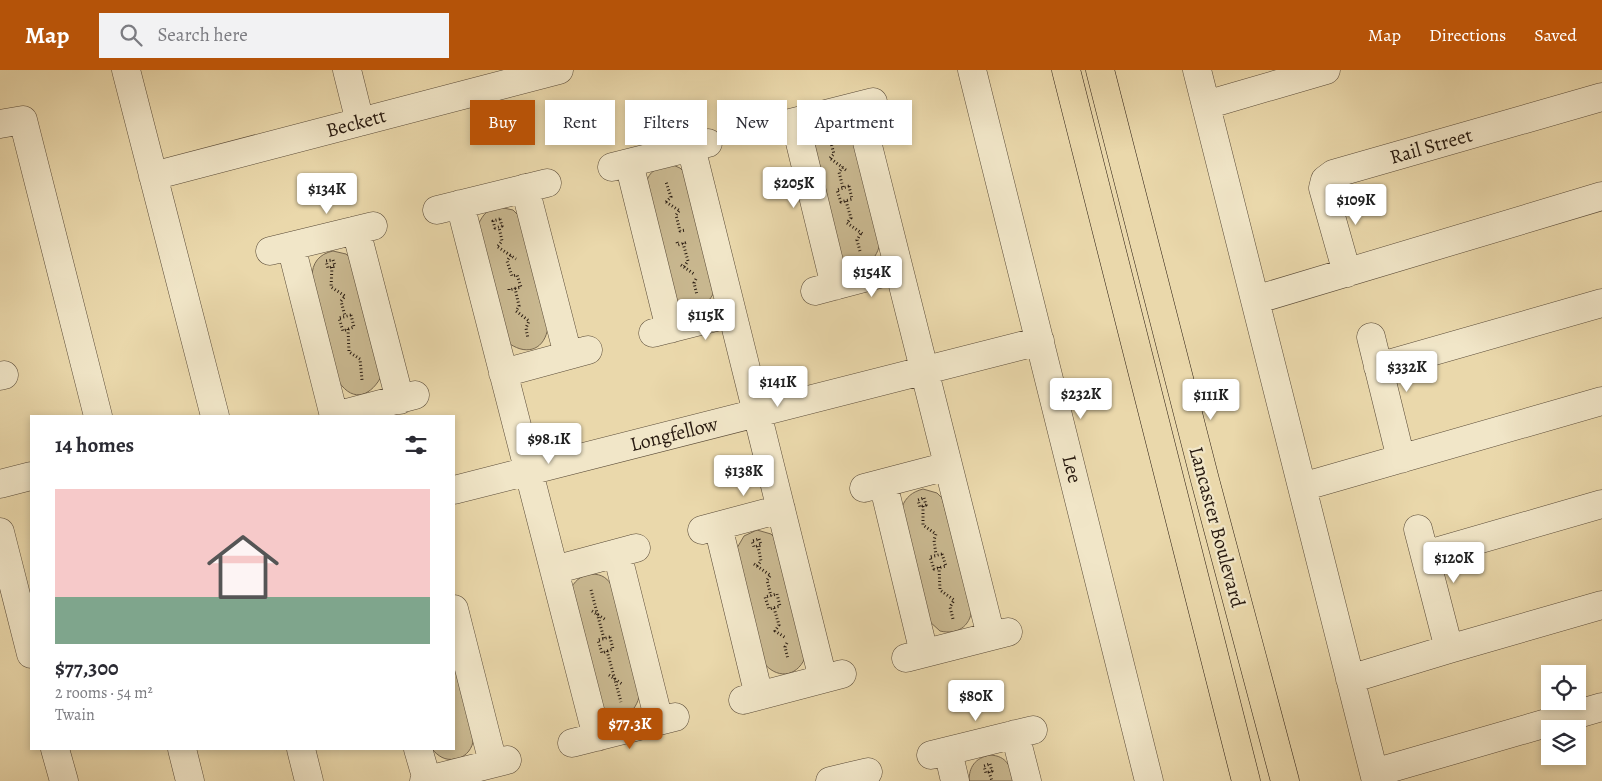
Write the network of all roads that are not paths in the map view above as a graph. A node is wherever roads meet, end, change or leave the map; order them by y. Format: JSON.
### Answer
{"nodes":[{"id":1,"x":126,"y":70,"type":"edge"},
{"id":2,"x":347,"y":70,"type":"edge"},
{"id":3,"x":559,"y":70,"type":"edge"},
{"id":4,"x":972,"y":70,"type":"edge"},
{"id":5,"x":1066,"y":70,"type":"edge"},
{"id":6,"x":1100,"y":70,"type":"edge"},
{"id":7,"x":1198,"y":70,"type":"edge"},
{"id":8,"x":1326,"y":70,"type":"edge"},
{"id":9,"x":531,"y":73,"type":"edge"},
{"id":10,"x":1602,"y":97,"type":"edge"},
{"id":11,"x":1206,"y":105,"type":"junction"},
{"id":12,"x":360,"y":122,"type":"junction"},
{"id":13,"x":0,"y":124,"type":"edge"},
{"id":14,"x":153,"y":176,"type":"junction"},
{"id":15,"x":1602,"y":196,"type":"edge"},
{"id":16,"x":896,"y":259,"type":"junction"},
{"id":17,"x":1347,"y":273,"type":"junction"},
{"id":18,"x":1256,"y":300,"type":"junction"},
{"id":19,"x":1602,"y":303,"type":"edge"},
{"id":20,"x":732,"y":312,"type":"junction"},
{"id":21,"x":1371,"y":337,"type":"dead end"},
{"id":22,"x":1040,"y":341,"type":"junction"},
{"id":23,"x":1378,"y":368,"type":"junction"},
{"id":24,"x":924,"y":370,"type":"junction"},
{"id":25,"x":503,"y":372,"type":"junction"},
{"id":26,"x":1602,"y":401,"type":"edge"},
{"id":27,"x":757,"y":413,"type":"junction"},
{"id":28,"x":98,"y":415,"type":"edge"},
{"id":29,"x":215,"y":415,"type":"edge"},
{"id":30,"x":335,"y":415,"type":"edge"},
{"id":31,"x":339,"y":415,"type":"edge"},
{"id":32,"x":1401,"y":459,"type":"junction"},
{"id":33,"x":948,"y":466,"type":"junction"},
{"id":34,"x":528,"y":471,"type":"junction"},
{"id":35,"x":30,"y":476,"type":"edge"},
{"id":36,"x":0,"y":484,"type":"edge"},
{"id":37,"x":1302,"y":488,"type":"junction"},
{"id":38,"x":455,"y":490,"type":"edge"},
{"id":39,"x":1602,"y":504,"type":"edge"},
{"id":40,"x":781,"y":509,"type":"junction"},
{"id":41,"x":1418,"y":529,"type":"dead end"},
{"id":42,"x":0,"y":532,"type":"edge"},
{"id":43,"x":1425,"y":556,"type":"junction"},
{"id":44,"x":557,"y":581,"type":"junction"},
{"id":45,"x":458,"y":599,"type":"edge"},
{"id":46,"x":1602,"y":605,"type":"edge"},
{"id":47,"x":1449,"y":649,"type":"junction"},
{"id":48,"x":30,"y":650,"type":"edge"},
{"id":49,"x":1350,"y":679,"type":"junction"},
{"id":50,"x":1602,"y":707,"type":"edge"},
{"id":51,"x":55,"y":750,"type":"edge"},
{"id":52,"x":182,"y":750,"type":"edge"},
{"id":53,"x":301,"y":750,"type":"edge"},
{"id":54,"x":418,"y":750,"type":"edge"},
{"id":55,"x":1375,"y":777,"type":"edge"},
{"id":56,"x":64,"y":781,"type":"edge"},
{"id":57,"x":190,"y":781,"type":"edge"},
{"id":58,"x":309,"y":781,"type":"edge"},
{"id":59,"x":425,"y":781,"type":"edge"},
{"id":60,"x":955,"y":781,"type":"edge"},
{"id":61,"x":1027,"y":781,"type":"edge"},
{"id":62,"x":1149,"y":781,"type":"edge"},
{"id":63,"x":1246,"y":781,"type":"edge"},
{"id":64,"x":1285,"y":781,"type":"edge"}],
"edges":[{"from":1,"to":14,"type":"street"},
{"from":2,"to":12,"type":"street"},
{"from":3,"to":9,"type":"street","name":"Beckett"},
{"from":4,"to":22,"type":"street","name":"Lee"},
{"from":5,"to":63,"type":"main road","name":"Lancaster Boulevard"},
{"from":6,"to":64,"type":"main road","name":"Lancaster Boulevard"},
{"from":7,"to":11,"type":"street"},
{"from":8,"to":11,"type":"street"},
{"from":9,"to":12,"type":"street","name":"Beckett"},
{"from":10,"to":17,"type":"street","name":"Rail Street"},
{"from":11,"to":18,"type":"street"},
{"from":12,"to":14,"type":"street","name":"Beckett"},
{"from":13,"to":28,"type":"street"},
{"from":14,"to":29,"type":"street"},
{"from":15,"to":17,"type":"street"},
{"from":16,"to":16,"type":"street"},
{"from":16,"to":24,"type":"street"},
{"from":17,"to":18,"type":"street"},
{"from":18,"to":37,"type":"street"},
{"from":19,"to":23,"type":"street"},
{"from":20,"to":20,"type":"street"},
{"from":20,"to":27,"type":"street"},
{"from":21,"to":23,"type":"street"},
{"from":22,"to":24,"type":"street","name":"Longfellow"},
{"from":22,"to":62,"type":"street","name":"Lee"},
{"from":23,"to":32,"type":"street"},
{"from":24,"to":27,"type":"street","name":"Longfellow"},
{"from":24,"to":33,"type":"street"},
{"from":25,"to":25,"type":"street"},
{"from":25,"to":34,"type":"street"},
{"from":26,"to":32,"type":"street"},
{"from":27,"to":34,"type":"street","name":"Longfellow"},
{"from":27,"to":40,"type":"street"},
{"from":30,"to":31,"type":"street"},
{"from":32,"to":37,"type":"street"},
{"from":33,"to":33,"type":"street"},
{"from":34,"to":38,"type":"street","name":"Longfellow"},
{"from":34,"to":44,"type":"street"},
{"from":35,"to":36,"type":"street"},
{"from":37,"to":49,"type":"street"},
{"from":39,"to":43,"type":"street"},
{"from":40,"to":40,"type":"street"},
{"from":41,"to":43,"type":"street"},
{"from":42,"to":48,"type":"street"},
{"from":43,"to":47,"type":"street"},
{"from":44,"to":44,"type":"street"},
{"from":45,"to":59,"type":"street"},
{"from":46,"to":47,"type":"street"},
{"from":47,"to":49,"type":"street"},
{"from":49,"to":55,"type":"street"},
{"from":50,"to":55,"type":"street"},
{"from":51,"to":56,"type":"street"},
{"from":52,"to":57,"type":"street"},
{"from":53,"to":58,"type":"street"},
{"from":54,"to":59,"type":"street"},
{"from":60,"to":61,"type":"street"}]}
